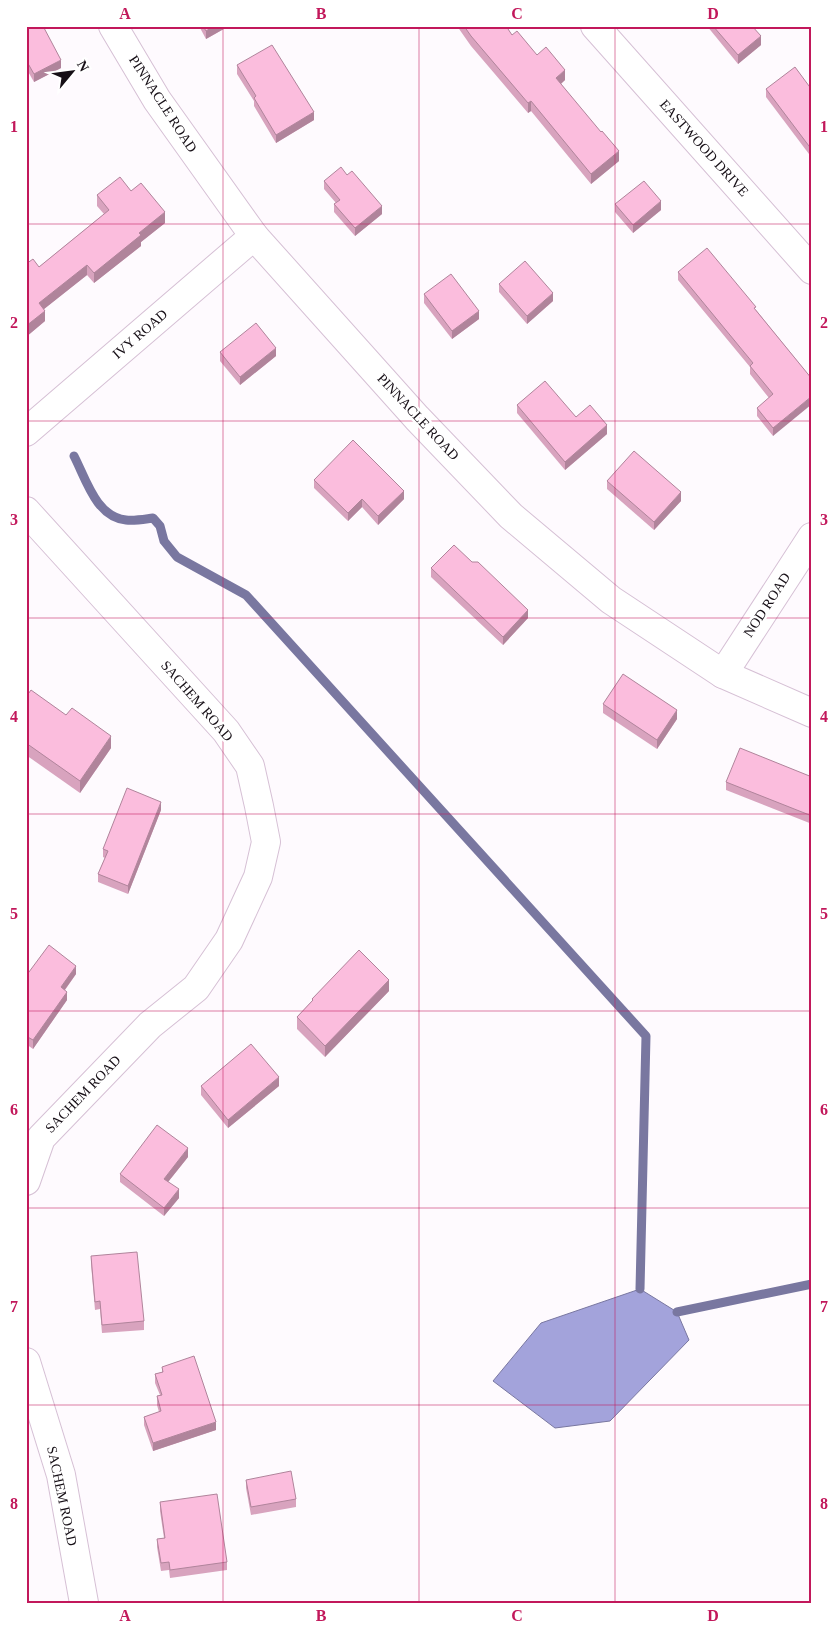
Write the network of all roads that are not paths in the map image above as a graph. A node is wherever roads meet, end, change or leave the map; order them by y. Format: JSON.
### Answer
{"nodes":[{"id":1,"x":113,"y":26,"type":"edge"},
{"id":2,"x":595,"y":26,"type":"edge"},
{"id":3,"x":254,"y":236,"type":"junction"},
{"id":4,"x":812,"y":270,"type":"edge"},
{"id":5,"x":26,"y":432,"type":"edge"},
{"id":6,"x":26,"y":511,"type":"edge"},
{"id":7,"x":812,"y":537,"type":"edge"},
{"id":8,"x":723,"y":674,"type":"junction"},
{"id":9,"x":812,"y":713,"type":"edge"},
{"id":10,"x":26,"y":1181,"type":"edge"},
{"id":11,"x":26,"y":1362,"type":"edge"},
{"id":12,"x":84,"y":1603,"type":"edge"}],
"edges":[{"from":1,"to":3,"type":"street","name":"PINNACLE ROAD"},
{"from":2,"to":4,"type":"street","name":"EASTWOOD DRIVE"},
{"from":3,"to":5,"type":"street","name":"IVY ROAD"},
{"from":3,"to":8,"type":"street","name":"PINNACLE ROAD"},
{"from":6,"to":10,"type":"street","name":"SACHEM ROAD"},
{"from":7,"to":8,"type":"street","name":"NOD ROAD"},
{"from":8,"to":9,"type":"street","name":"PINNACLE ROAD"},
{"from":11,"to":12,"type":"street","name":"SACHEM ROAD"}]}
